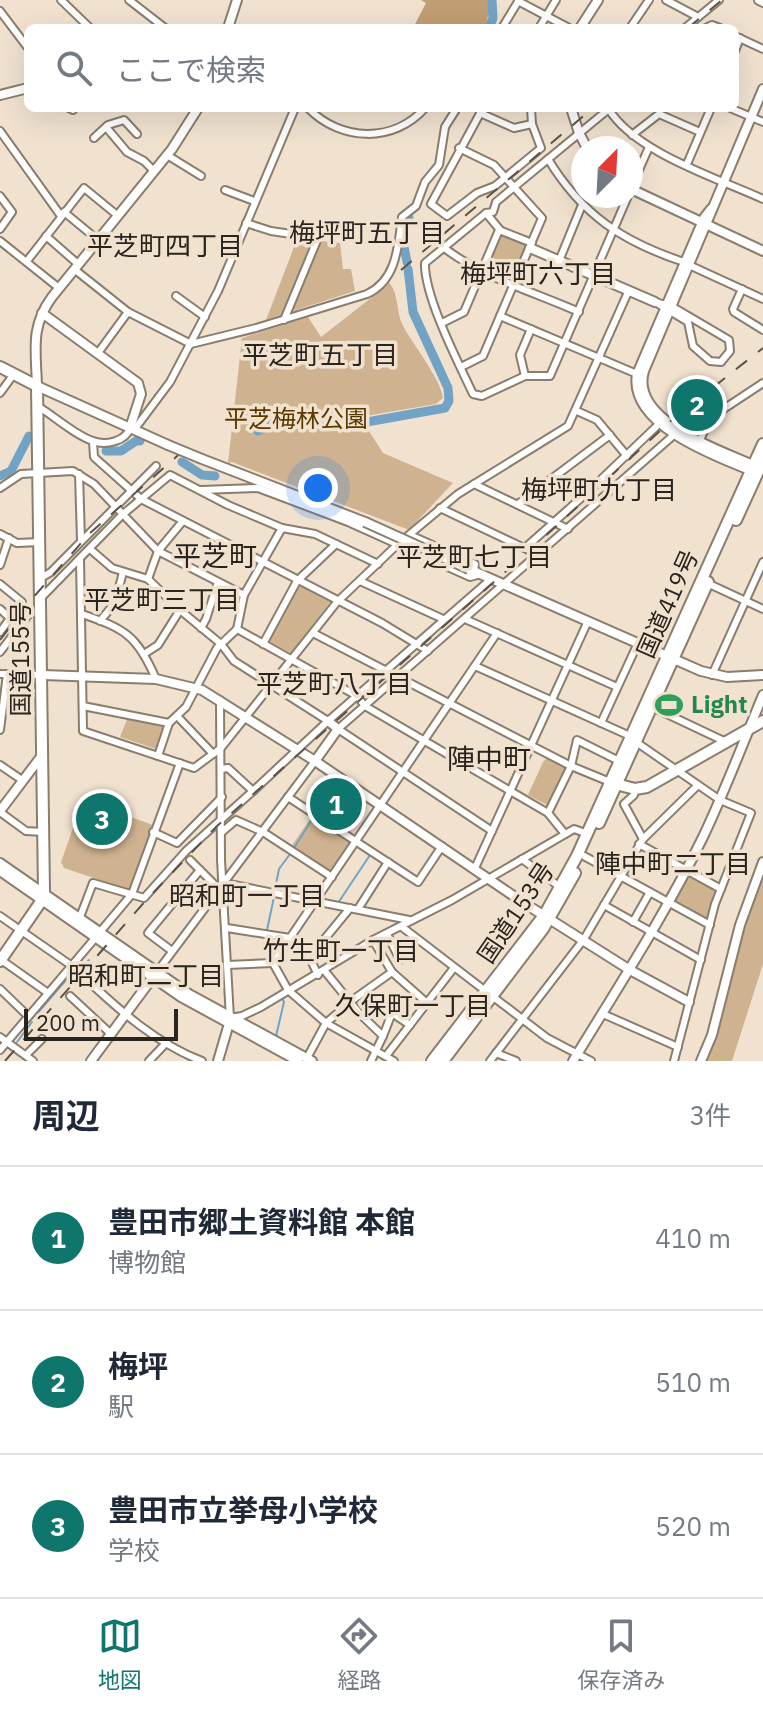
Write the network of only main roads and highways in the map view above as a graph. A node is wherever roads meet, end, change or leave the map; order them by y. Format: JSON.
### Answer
{"nodes":[{"id":1,"x":0,"y":367,"type":"edge"},
{"id":2,"x":763,"y":444,"type":"edge"},
{"id":3,"x":759,"y":468,"type":"edge"},
{"id":4,"x":670,"y":658,"type":"junction"},
{"id":5,"x":763,"y":721,"type":"edge"},
{"id":6,"x":633,"y":739,"type":"junction"},
{"id":7,"x":613,"y":783,"type":"junction"},
{"id":8,"x":548,"y":916,"type":"junction"},
{"id":9,"x":0,"y":960,"type":"edge"},
{"id":10,"x":489,"y":995,"type":"junction"},
{"id":11,"x":432,"y":1061,"type":"edge"},
{"id":12,"x":443,"y":1061,"type":"edge"}],
"edges":[{"from":1,"to":9,"type":"highway","name":"国道155号"},
{"from":2,"to":3,"type":"highway","name":"国道419号"},
{"from":3,"to":4,"type":"highway","name":"国道419号"},
{"from":3,"to":4,"type":"highway","name":"国道419号"},
{"from":4,"to":6,"type":"highway","name":"国道419号"},
{"from":4,"to":6,"type":"highway","name":"国道419号"},
{"from":5,"to":7,"type":"highway"},
{"from":6,"to":7,"type":"highway","name":"国道419号"},
{"from":6,"to":7,"type":"highway","name":"国道419号"},
{"from":7,"to":8,"type":"highway","name":"国道153号"},
{"from":7,"to":8,"type":"highway","name":"国道153号"},
{"from":8,"to":10,"type":"highway","name":"国道153号"},
{"from":10,"to":11,"type":"highway","name":"国道153号"},
{"from":10,"to":12,"type":"highway","name":"国道153号"}]}
